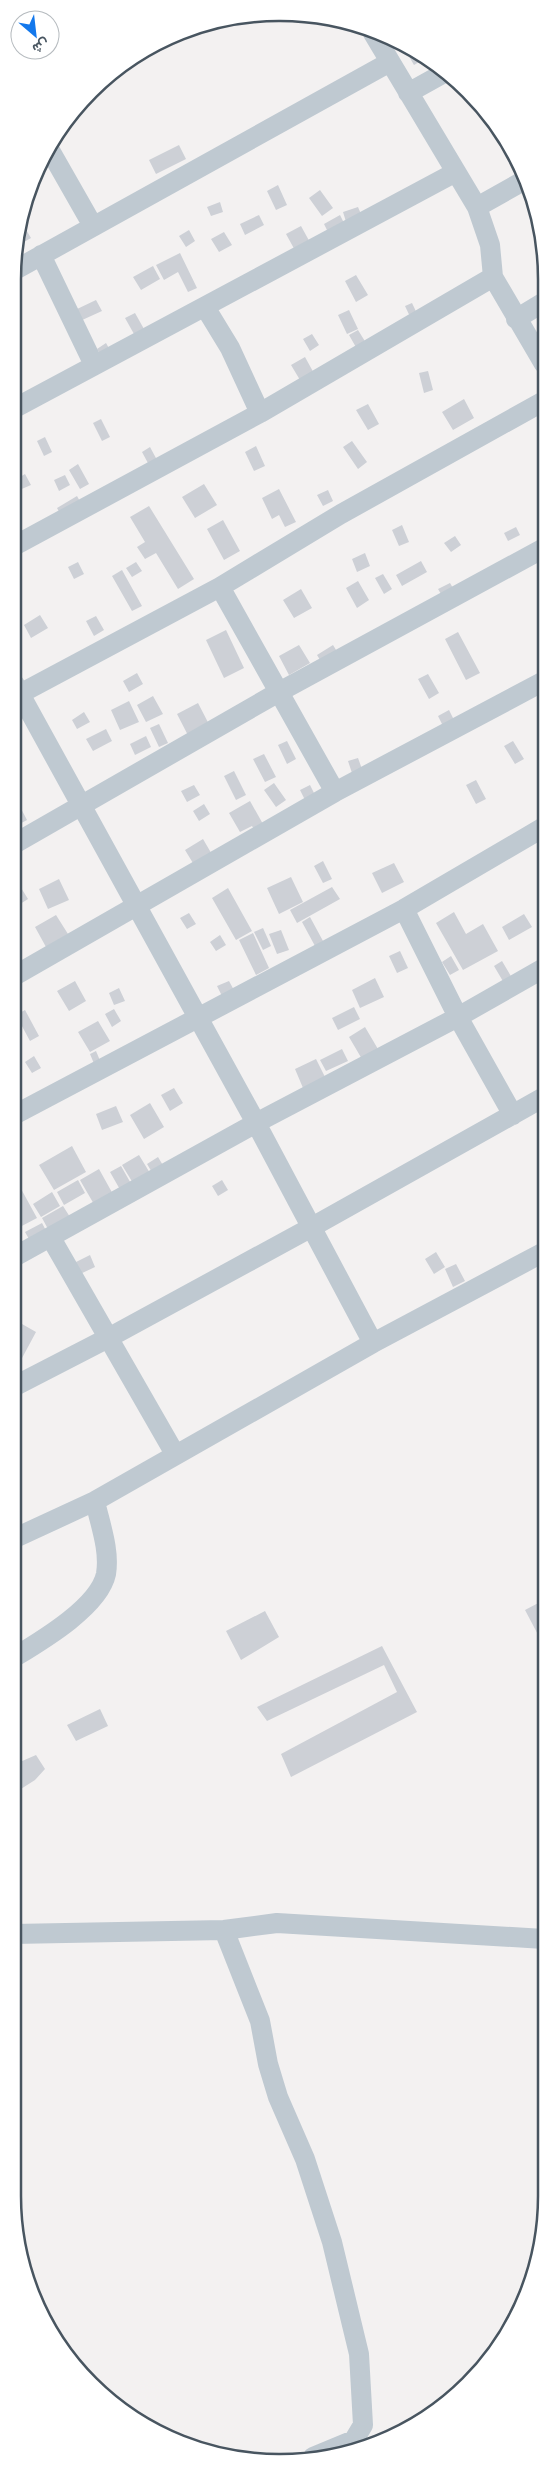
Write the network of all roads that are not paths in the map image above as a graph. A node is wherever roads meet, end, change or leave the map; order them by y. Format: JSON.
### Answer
{"nodes":[{"id":1,"x":378,"y":41,"type":"edge"},
{"id":2,"x":390,"y":62,"type":"junction"},
{"id":3,"x":438,"y":76,"type":"edge"},
{"id":4,"x":408,"y":93,"type":"junction"},
{"id":5,"x":53,"y":156,"type":"edge"},
{"id":6,"x":456,"y":172,"type":"junction"},
{"id":7,"x":519,"y":183,"type":"edge"},
{"id":8,"x":477,"y":207,"type":"junction"},
{"id":9,"x":93,"y":226,"type":"junction"},
{"id":10,"x":42,"y":255,"type":"junction"},
{"id":11,"x":22,"y":266,"type":"edge"},
{"id":12,"x":493,"y":277,"type":"junction"},
{"id":13,"x":538,"y":306,"type":"edge"},
{"id":14,"x":205,"y":307,"type":"junction"},
{"id":15,"x":516,"y":319,"type":"junction"},
{"id":16,"x":538,"y":354,"type":"edge"},
{"id":17,"x":94,"y":365,"type":"junction"},
{"id":18,"x":538,"y":404,"type":"edge"},
{"id":19,"x":21,"y":405,"type":"edge"},
{"id":20,"x":260,"y":413,"type":"junction"},
{"id":21,"x":21,"y":542,"type":"edge"},
{"id":22,"x":538,"y":551,"type":"edge"},
{"id":23,"x":220,"y":587,"type":"junction"},
{"id":24,"x":538,"y":683,"type":"edge"},
{"id":25,"x":21,"y":688,"type":"edge"},
{"id":26,"x":280,"y":692,"type":"junction"},
{"id":27,"x":21,"y":700,"type":"edge"},
{"id":28,"x":335,"y":792,"type":"junction"},
{"id":29,"x":80,"y":806,"type":"junction"},
{"id":30,"x":538,"y":830,"type":"edge"},
{"id":31,"x":21,"y":840,"type":"edge"},
{"id":32,"x":138,"y":906,"type":"junction"},
{"id":33,"x":404,"y":908,"type":"junction"},
{"id":34,"x":538,"y":971,"type":"edge"},
{"id":35,"x":21,"y":972,"type":"edge"},
{"id":36,"x":198,"y":1017,"type":"junction"},
{"id":37,"x":458,"y":1017,"type":"junction"},
{"id":38,"x":538,"y":1101,"type":"edge"},
{"id":39,"x":21,"y":1111,"type":"edge"},
{"id":40,"x":513,"y":1116,"type":"junction"},
{"id":41,"x":256,"y":1123,"type":"junction"},
{"id":42,"x":312,"y":1227,"type":"junction"},
{"id":43,"x":51,"y":1238,"type":"junction"},
{"id":44,"x":21,"y":1253,"type":"edge"},
{"id":45,"x":538,"y":1255,"type":"edge"},
{"id":46,"x":110,"y":1337,"type":"junction"},
{"id":47,"x":373,"y":1343,"type":"junction"},
{"id":48,"x":21,"y":1383,"type":"edge"},
{"id":49,"x":175,"y":1454,"type":"junction"},
{"id":50,"x":95,"y":1501,"type":"junction"},
{"id":51,"x":21,"y":1535,"type":"edge"},
{"id":52,"x":21,"y":1653,"type":"edge"},
{"id":53,"x":224,"y":1930,"type":"junction"},
{"id":54,"x":21,"y":1934,"type":"edge"},
{"id":55,"x":538,"y":1939,"type":"edge"},
{"id":56,"x":336,"y":2448,"type":"edge"}],
"edges":[{"from":1,"to":2,"type":"street"},
{"from":2,"to":4,"type":"street"},
{"from":2,"to":9,"type":"street"},
{"from":3,"to":4,"type":"street"},
{"from":4,"to":6,"type":"street"},
{"from":5,"to":9,"type":"street"},
{"from":6,"to":8,"type":"street"},
{"from":6,"to":14,"type":"street"},
{"from":7,"to":8,"type":"street"},
{"from":8,"to":12,"type":"street"},
{"from":9,"to":10,"type":"street"},
{"from":10,"to":11,"type":"street"},
{"from":10,"to":17,"type":"street"},
{"from":12,"to":15,"type":"street"},
{"from":12,"to":20,"type":"street"},
{"from":13,"to":15,"type":"street"},
{"from":14,"to":17,"type":"street"},
{"from":14,"to":20,"type":"street"},
{"from":15,"to":16,"type":"street"},
{"from":17,"to":19,"type":"street"},
{"from":18,"to":23,"type":"street"},
{"from":20,"to":21,"type":"street"},
{"from":22,"to":26,"type":"street"},
{"from":23,"to":25,"type":"street"},
{"from":23,"to":26,"type":"street"},
{"from":24,"to":28,"type":"street"},
{"from":26,"to":28,"type":"street"},
{"from":26,"to":29,"type":"street"},
{"from":27,"to":29,"type":"street"},
{"from":28,"to":32,"type":"street"},
{"from":29,"to":31,"type":"street"},
{"from":29,"to":32,"type":"street"},
{"from":30,"to":33,"type":"street"},
{"from":32,"to":35,"type":"street"},
{"from":32,"to":36,"type":"street"},
{"from":33,"to":36,"type":"street"},
{"from":33,"to":37,"type":"street"},
{"from":34,"to":37,"type":"street"},
{"from":36,"to":39,"type":"street"},
{"from":36,"to":41,"type":"street"},
{"from":37,"to":40,"type":"street"},
{"from":37,"to":41,"type":"street"},
{"from":38,"to":40,"type":"street"},
{"from":40,"to":42,"type":"street"},
{"from":41,"to":42,"type":"street"},
{"from":41,"to":43,"type":"street"},
{"from":42,"to":46,"type":"street"},
{"from":42,"to":47,"type":"street"},
{"from":43,"to":44,"type":"street"},
{"from":43,"to":46,"type":"street"},
{"from":45,"to":47,"type":"street"},
{"from":46,"to":48,"type":"street"},
{"from":46,"to":49,"type":"street"},
{"from":47,"to":49,"type":"street"},
{"from":49,"to":50,"type":"street"},
{"from":50,"to":51,"type":"street"},
{"from":50,"to":52,"type":"street"},
{"from":53,"to":54,"type":"street"},
{"from":53,"to":55,"type":"street"},
{"from":53,"to":56,"type":"street"}]}
